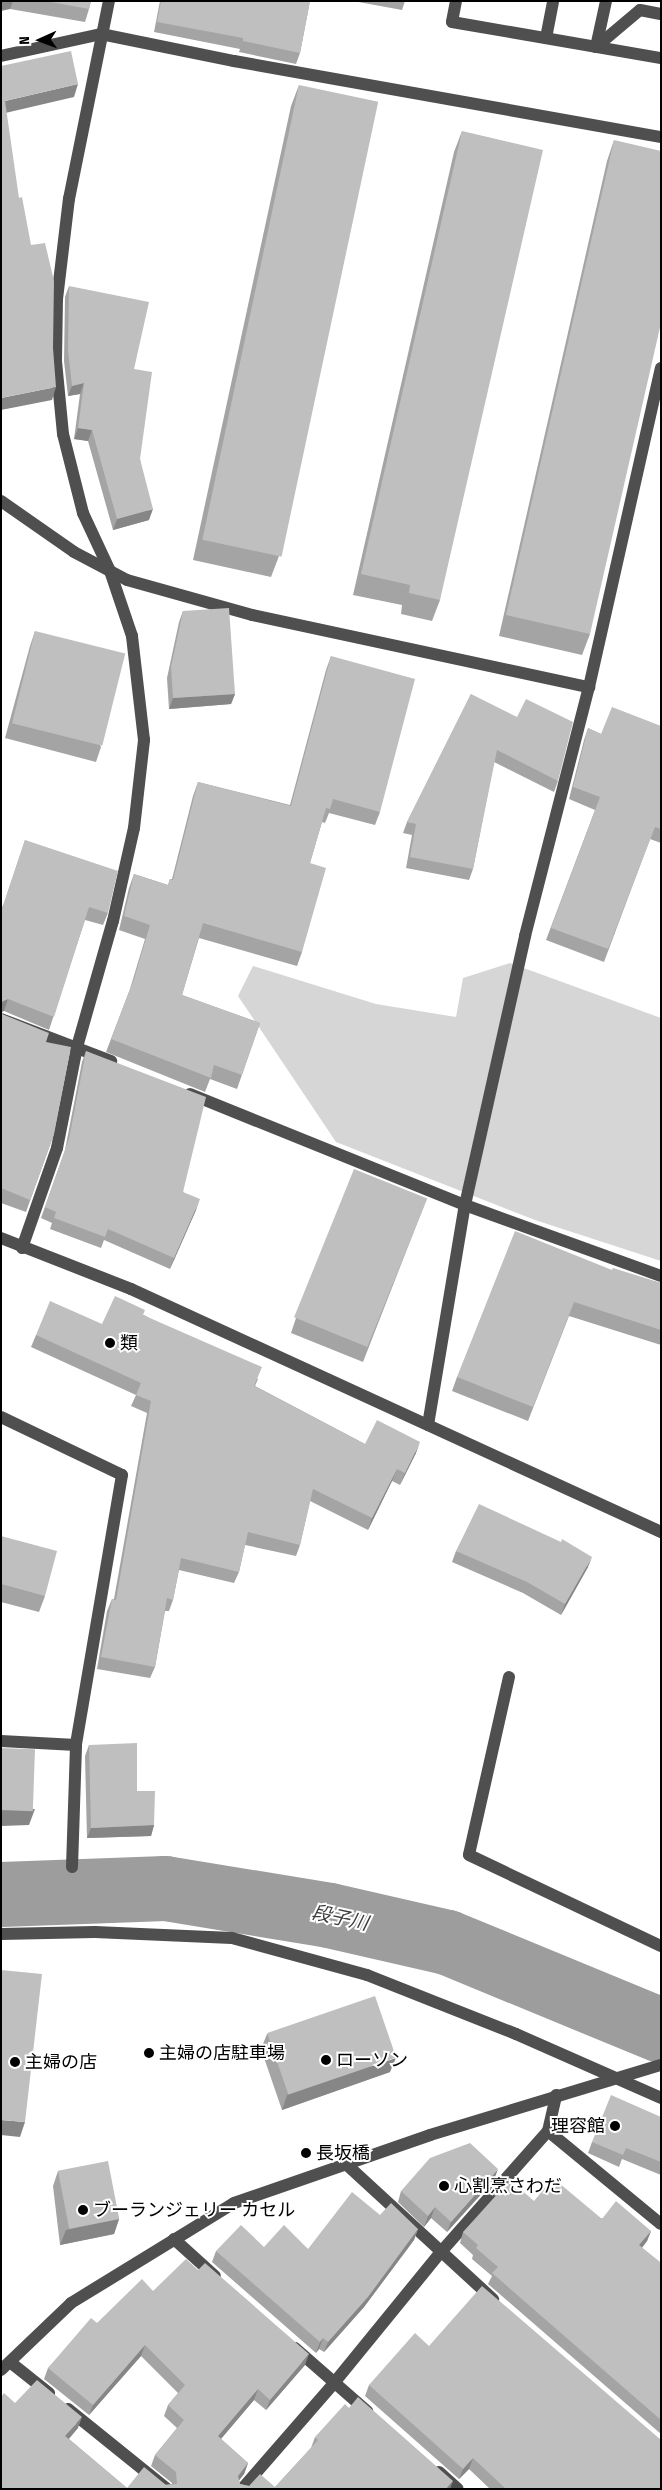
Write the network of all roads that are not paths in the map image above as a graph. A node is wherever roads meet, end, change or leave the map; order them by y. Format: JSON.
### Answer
{"nodes":[{"id":1,"x":109,"y":1,"type":"edge"},
{"id":2,"x":456,"y":1,"type":"edge"},
{"id":3,"x":553,"y":1,"type":"edge"},
{"id":4,"x":606,"y":1,"type":"edge"},
{"id":5,"x":661,"y":14,"type":"edge"},
{"id":6,"x":102,"y":34,"type":"junction"},
{"id":7,"x":546,"y":38,"type":"junction"},
{"id":8,"x":596,"y":47,"type":"junction"},
{"id":9,"x":1,"y":56,"type":"edge"},
{"id":10,"x":661,"y":58,"type":"edge"},
{"id":11,"x":661,"y":137,"type":"edge"},
{"id":12,"x":661,"y":368,"type":"edge"},
{"id":13,"x":1,"y":501,"type":"edge"},
{"id":14,"x":110,"y":571,"type":"junction"},
{"id":15,"x":589,"y":688,"type":"junction"},
{"id":16,"x":1,"y":1019,"type":"edge"},
{"id":17,"x":77,"y":1047,"type":"junction"},
{"id":18,"x":122,"y":1066,"type":"edge"},
{"id":19,"x":175,"y":1088,"type":"edge"},
{"id":20,"x":465,"y":1205,"type":"junction"},
{"id":21,"x":1,"y":1238,"type":"edge"},
{"id":22,"x":22,"y":1248,"type":"junction"},
{"id":23,"x":661,"y":1276,"type":"edge"},
{"id":24,"x":1,"y":1417,"type":"edge"},
{"id":25,"x":428,"y":1425,"type":"junction"},
{"id":26,"x":661,"y":1532,"type":"edge"},
{"id":27,"x":508,"y":1677,"type":"dead end"},
{"id":28,"x":1,"y":1741,"type":"edge"},
{"id":29,"x":76,"y":1744,"type":"junction"},
{"id":30,"x":72,"y":1867,"type":"dead end"},
{"id":31,"x":1,"y":1934,"type":"edge"},
{"id":32,"x":661,"y":1946,"type":"edge"},
{"id":33,"x":657,"y":2066,"type":"edge"},
{"id":34,"x":617,"y":2079,"type":"junction"},
{"id":35,"x":556,"y":2095,"type":"junction"},
{"id":36,"x":661,"y":2098,"type":"edge"},
{"id":37,"x":548,"y":2131,"type":"junction"},
{"id":38,"x":346,"y":2164,"type":"junction"},
{"id":39,"x":661,"y":2224,"type":"edge"},
{"id":40,"x":174,"y":2239,"type":"junction"},
{"id":41,"x":440,"y":2253,"type":"junction"},
{"id":42,"x":224,"y":2283,"type":"edge"},
{"id":43,"x":506,"y":2310,"type":"edge"},
{"id":44,"x":283,"y":2336,"type":"edge"},
{"id":45,"x":6,"y":2366,"type":"edge"},
{"id":46,"x":334,"y":2383,"type":"junction"},
{"id":47,"x":378,"y":2420,"type":"edge"},
{"id":48,"x":428,"y":2464,"type":"edge"},
{"id":49,"x":167,"y":2489,"type":"edge"},
{"id":50,"x":242,"y":2489,"type":"edge"},
{"id":51,"x":458,"y":2489,"type":"edge"}],
"edges":[{"from":1,"to":6,"type":"street"},
{"from":2,"to":7,"type":"street"},
{"from":3,"to":7,"type":"street"},
{"from":4,"to":8,"type":"street"},
{"from":5,"to":8,"type":"street"},
{"from":6,"to":9,"type":"street"},
{"from":6,"to":11,"type":"street"},
{"from":6,"to":14,"type":"street"},
{"from":7,"to":8,"type":"street"},
{"from":8,"to":10,"type":"street"},
{"from":12,"to":15,"type":"street"},
{"from":13,"to":14,"type":"street"},
{"from":14,"to":15,"type":"street"},
{"from":14,"to":17,"type":"street"},
{"from":15,"to":20,"type":"street"},
{"from":16,"to":17,"type":"street"},
{"from":17,"to":18,"type":"street"},
{"from":17,"to":22,"type":"street"},
{"from":19,"to":20,"type":"street"},
{"from":20,"to":23,"type":"street"},
{"from":20,"to":25,"type":"street"},
{"from":21,"to":22,"type":"street"},
{"from":22,"to":25,"type":"street"},
{"from":24,"to":29,"type":"street"},
{"from":25,"to":26,"type":"street"},
{"from":27,"to":32,"type":"street"},
{"from":28,"to":29,"type":"street"},
{"from":29,"to":30,"type":"street"},
{"from":31,"to":34,"type":"street"},
{"from":33,"to":34,"type":"street"},
{"from":34,"to":35,"type":"street"},
{"from":34,"to":36,"type":"street"},
{"from":35,"to":37,"type":"street"},
{"from":35,"to":38,"type":"street"},
{"from":37,"to":39,"type":"street"},
{"from":37,"to":41,"type":"street"},
{"from":38,"to":40,"type":"street"},
{"from":38,"to":41,"type":"street"},
{"from":40,"to":42,"type":"street"},
{"from":40,"to":45,"type":"street"},
{"from":41,"to":43,"type":"street"},
{"from":41,"to":46,"type":"street"},
{"from":44,"to":46,"type":"street"},
{"from":45,"to":49,"type":"street"},
{"from":46,"to":47,"type":"street"},
{"from":46,"to":50,"type":"street"},
{"from":48,"to":51,"type":"street"}]}
